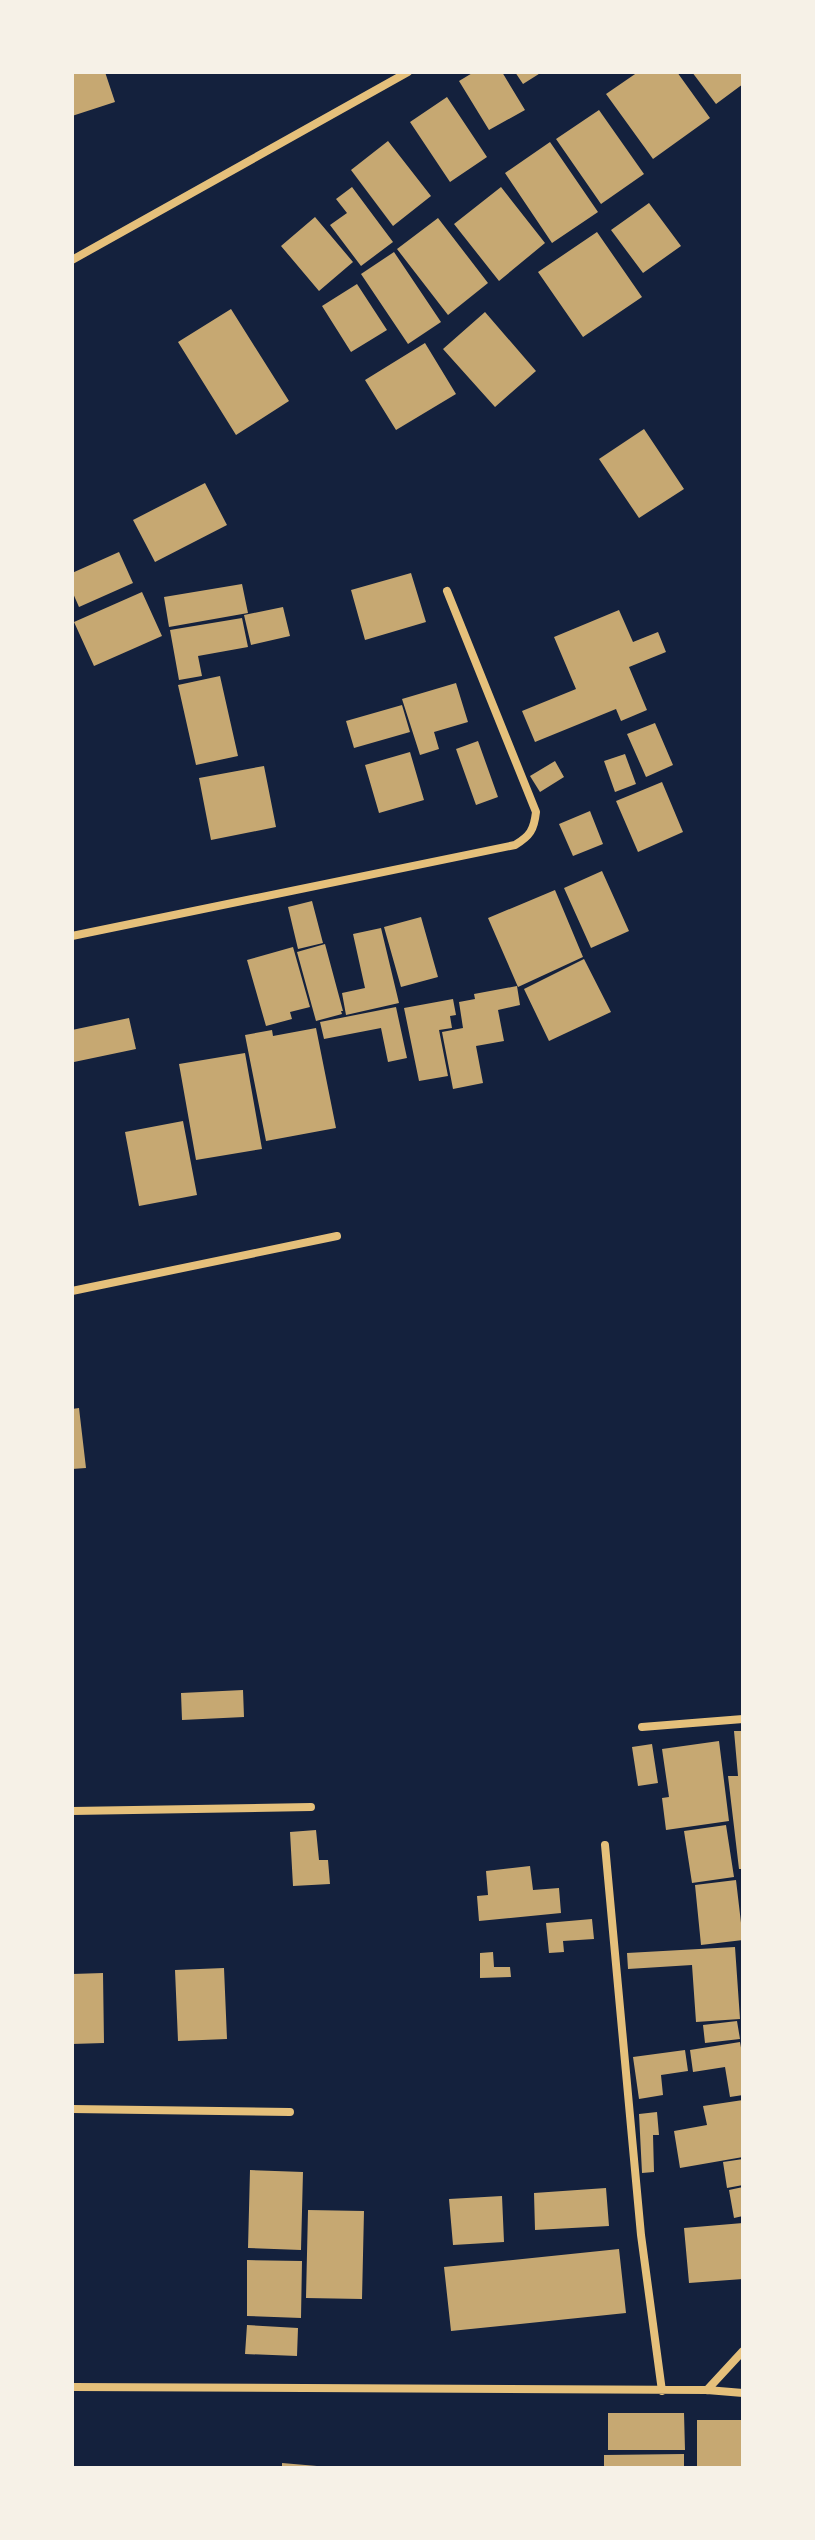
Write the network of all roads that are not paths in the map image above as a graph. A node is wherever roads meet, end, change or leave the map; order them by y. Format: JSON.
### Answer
{"nodes":[{"id":1,"x":408,"y":72,"type":"edge"},
{"id":2,"x":72,"y":260,"type":"edge"},
{"id":3,"x":447,"y":591,"type":"dead end"},
{"id":4,"x":72,"y":936,"type":"edge"},
{"id":5,"x":337,"y":1236,"type":"dead end"},
{"id":6,"x":72,"y":1291,"type":"edge"},
{"id":7,"x":743,"y":1719,"type":"edge"},
{"id":8,"x":642,"y":1727,"type":"dead end"},
{"id":9,"x":311,"y":1807,"type":"dead end"},
{"id":10,"x":72,"y":1811,"type":"edge"},
{"id":11,"x":605,"y":1845,"type":"dead end"},
{"id":12,"x":72,"y":2109,"type":"edge"},
{"id":13,"x":290,"y":2112,"type":"dead end"},
{"id":14,"x":743,"y":2351,"type":"edge"},
{"id":15,"x":72,"y":2387,"type":"edge"},
{"id":16,"x":707,"y":2390,"type":"junction"},
{"id":17,"x":662,"y":2391,"type":"junction"},
{"id":18,"x":743,"y":2393,"type":"edge"}],
"edges":[{"from":1,"to":2,"type":"street"},
{"from":3,"to":4,"type":"street"},
{"from":5,"to":6,"type":"street"},
{"from":7,"to":8,"type":"street"},
{"from":9,"to":10,"type":"street"},
{"from":11,"to":17,"type":"street"},
{"from":12,"to":13,"type":"street"},
{"from":14,"to":16,"type":"street"},
{"from":15,"to":17,"type":"street"},
{"from":16,"to":17,"type":"street"},
{"from":16,"to":18,"type":"street"}]}
